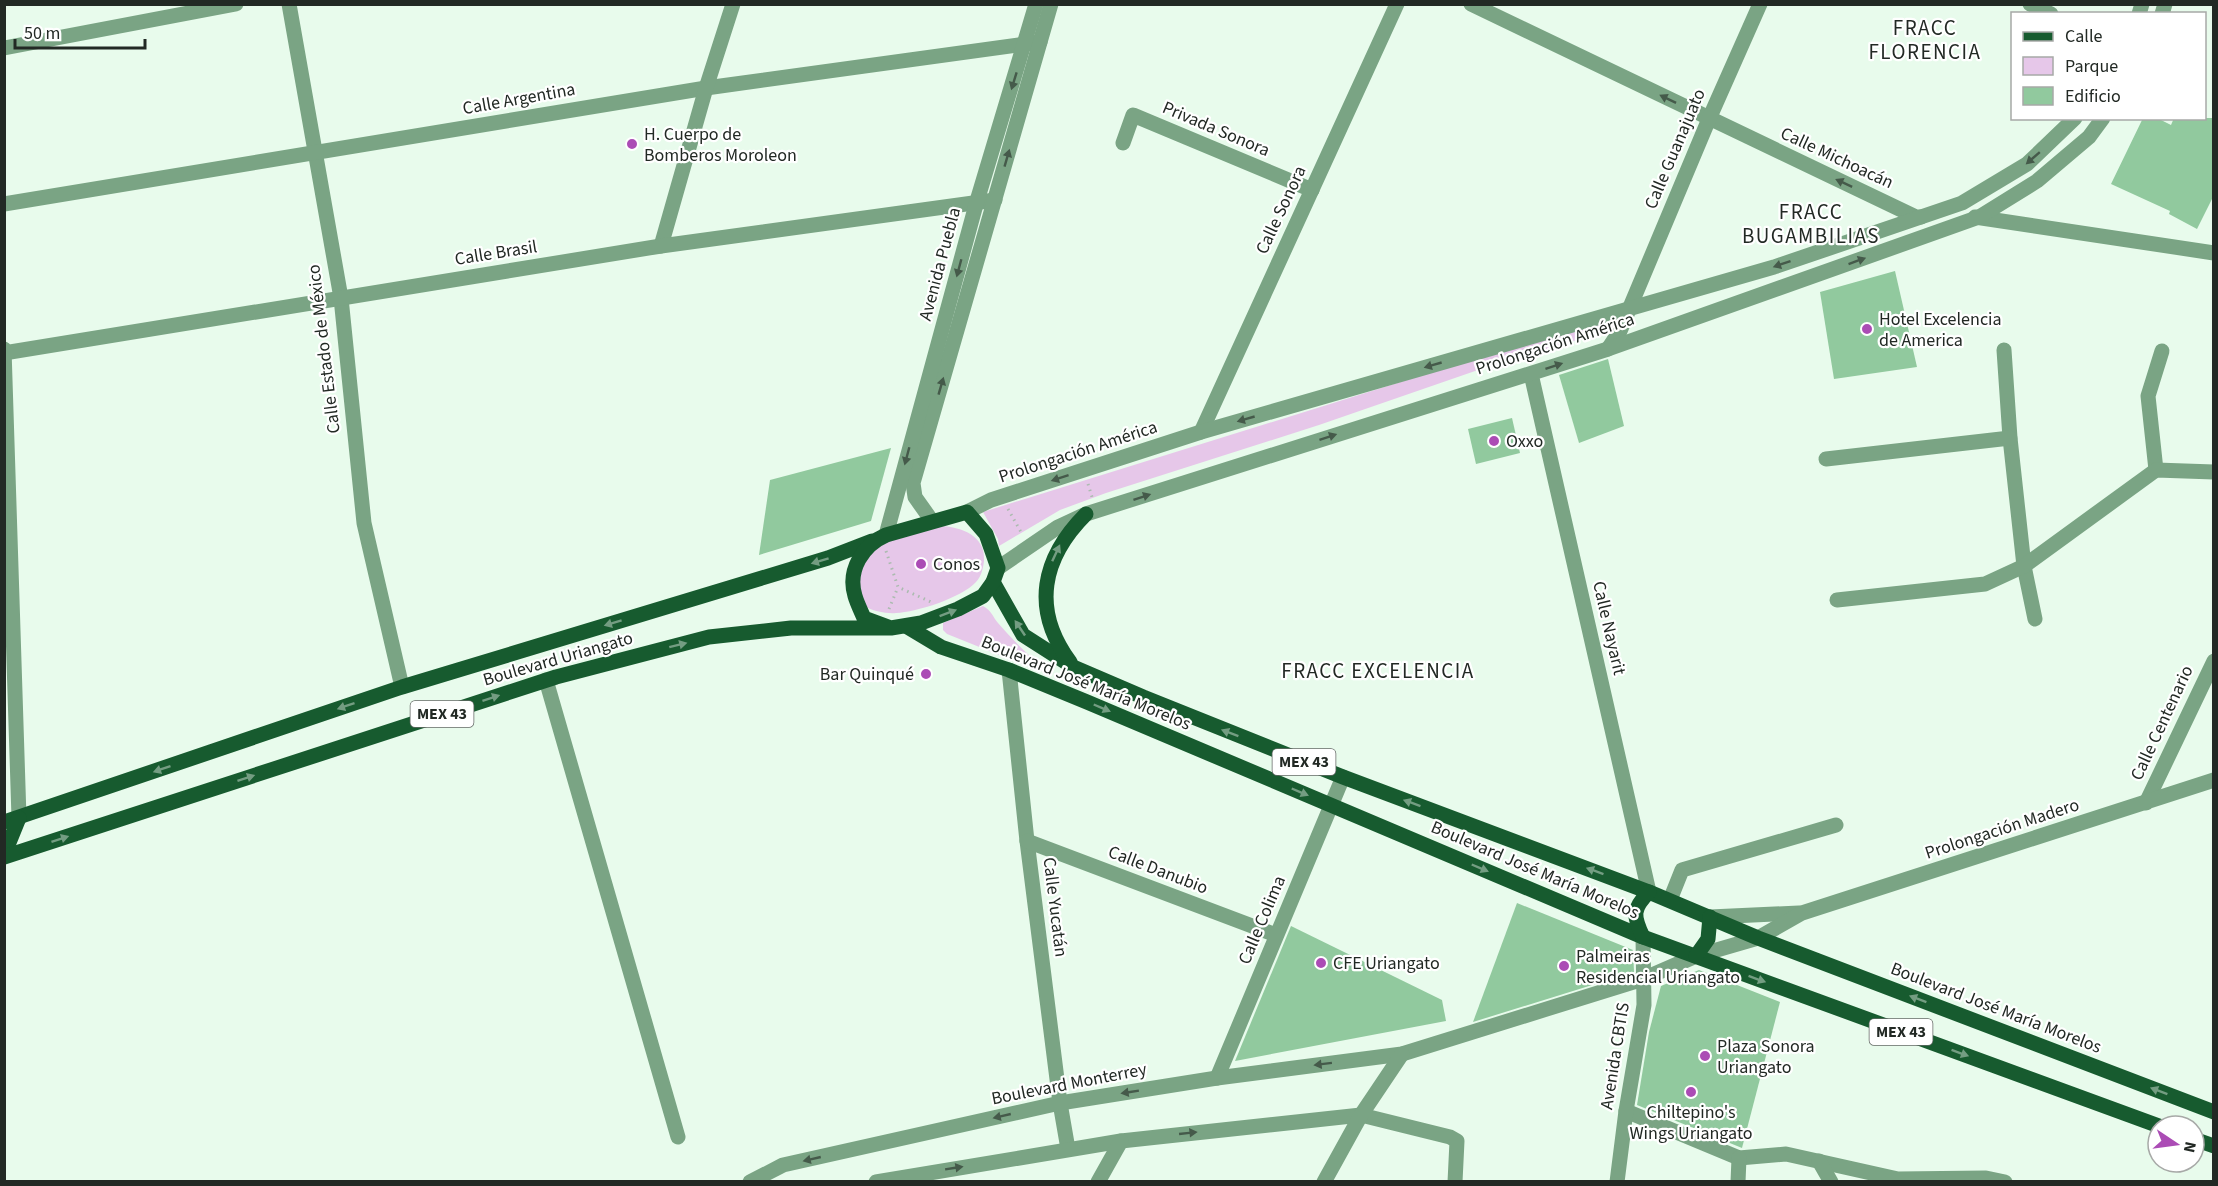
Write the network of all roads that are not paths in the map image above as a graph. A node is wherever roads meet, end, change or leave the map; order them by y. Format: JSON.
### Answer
{"nodes":[{"id":1,"x":236,"y":4,"type":"edge"},
{"id":2,"x":289,"y":4,"type":"edge"},
{"id":3,"x":733,"y":4,"type":"edge"},
{"id":4,"x":1036,"y":4,"type":"edge"},
{"id":5,"x":1051,"y":4,"type":"edge"},
{"id":6,"x":1397,"y":4,"type":"edge"},
{"id":7,"x":1471,"y":4,"type":"edge"},
{"id":8,"x":1760,"y":4,"type":"edge"},
{"id":9,"x":2030,"y":4,"type":"edge"},
{"id":10,"x":2047,"y":12,"type":"edge"},
{"id":11,"x":1040,"y":42,"type":"junction"},
{"id":12,"x":1025,"y":44,"type":"junction"},
{"id":13,"x":4,"y":48,"type":"edge"},
{"id":14,"x":706,"y":88,"type":"junction"},
{"id":15,"x":1709,"y":119,"type":"junction"},
{"id":16,"x":2073,"y":120,"type":"edge"},
{"id":17,"x":2102,"y":120,"type":"edge"},
{"id":18,"x":1123,"y":143,"type":"dead end"},
{"id":19,"x":314,"y":153,"type":"junction"},
{"id":20,"x":1312,"y":190,"type":"junction"},
{"id":21,"x":995,"y":200,"type":"junction"},
{"id":22,"x":977,"y":201,"type":"junction"},
{"id":23,"x":4,"y":204,"type":"edge"},
{"id":24,"x":1916,"y":217,"type":"junction"},
{"id":25,"x":1980,"y":217,"type":"junction"},
{"id":26,"x":661,"y":246,"type":"junction"},
{"id":27,"x":2214,"y":253,"type":"edge"},
{"id":28,"x":340,"y":298,"type":"junction"},
{"id":29,"x":1628,"y":310,"type":"junction"},
{"id":30,"x":1608,"y":349,"type":"junction"},
{"id":31,"x":2004,"y":350,"type":"dead end"},
{"id":32,"x":2162,"y":351,"type":"dead end"},
{"id":33,"x":5,"y":352,"type":"edge"},
{"id":34,"x":1531,"y":374,"type":"junction"},
{"id":35,"x":1202,"y":432,"type":"junction"},
{"id":36,"x":2010,"y":438,"type":"junction"},
{"id":37,"x":1826,"y":459,"type":"dead end"},
{"id":38,"x":2156,"y":470,"type":"junction"},
{"id":39,"x":2214,"y":472,"type":"edge"},
{"id":40,"x":966,"y":512,"type":"junction"},
{"id":41,"x":1091,"y":513,"type":"junction"},
{"id":42,"x":932,"y":521,"type":"junction"},
{"id":43,"x":880,"y":537,"type":"junction"},
{"id":44,"x":2024,"y":566,"type":"junction"},
{"id":45,"x":996,"y":575,"type":"junction"},
{"id":46,"x":1837,"y":600,"type":"dead end"},
{"id":47,"x":2035,"y":619,"type":"dead end"},
{"id":48,"x":899,"y":627,"type":"junction"},
{"id":49,"x":2214,"y":661,"type":"edge"},
{"id":50,"x":1073,"y":667,"type":"junction"},
{"id":51,"x":1009,"y":670,"type":"junction"},
{"id":52,"x":546,"y":680,"type":"junction"},
{"id":53,"x":402,"y":687,"type":"junction"},
{"id":54,"x":1343,"y":777,"type":"junction"},
{"id":55,"x":2214,"y":780,"type":"edge"},
{"id":56,"x":2146,"y":803,"type":"junction"},
{"id":57,"x":1332,"y":806,"type":"junction"},
{"id":58,"x":12,"y":820,"type":"edge"},
{"id":59,"x":1836,"y":825,"type":"dead end"},
{"id":60,"x":1027,"y":841,"type":"junction"},
{"id":61,"x":4,"y":856,"type":"edge"},
{"id":62,"x":1649,"y":892,"type":"junction"},
{"id":63,"x":1670,"y":900,"type":"junction"},
{"id":64,"x":1802,"y":913,"type":"junction"},
{"id":65,"x":1710,"y":916,"type":"junction"},
{"id":66,"x":1276,"y":935,"type":"junction"},
{"id":67,"x":1643,"y":937,"type":"junction"},
{"id":68,"x":1758,"y":938,"type":"junction"},
{"id":69,"x":1696,"y":956,"type":"junction"},
{"id":70,"x":1643,"y":979,"type":"junction"},
{"id":71,"x":1402,"y":1054,"type":"junction"},
{"id":72,"x":1359,"y":1060,"type":"junction"},
{"id":73,"x":1217,"y":1078,"type":"junction"},
{"id":74,"x":1378,"y":1089,"type":"junction"},
{"id":75,"x":1059,"y":1103,"type":"junction"},
{"id":76,"x":1626,"y":1111,"type":"junction"},
{"id":77,"x":2214,"y":1112,"type":"edge"},
{"id":78,"x":1361,"y":1115,"type":"junction"},
{"id":79,"x":2146,"y":1122,"type":"edge"},
{"id":80,"x":678,"y":1137,"type":"dead end"},
{"id":81,"x":1121,"y":1141,"type":"junction"},
{"id":82,"x":1068,"y":1149,"type":"junction"},
{"id":83,"x":1739,"y":1158,"type":"junction"},
{"id":84,"x":1819,"y":1161,"type":"junction"},
{"id":85,"x":1893,"y":1180,"type":"edge"},
{"id":86,"x":883,"y":1181,"type":"edge"},
{"id":87,"x":750,"y":1182,"type":"edge"},
{"id":88,"x":1098,"y":1182,"type":"edge"},
{"id":89,"x":1324,"y":1182,"type":"edge"},
{"id":90,"x":1455,"y":1182,"type":"edge"},
{"id":91,"x":1617,"y":1182,"type":"edge"},
{"id":92,"x":1738,"y":1182,"type":"edge"},
{"id":93,"x":1831,"y":1182,"type":"edge"},
{"id":94,"x":2005,"y":1182,"type":"edge"}],
"edges":[{"from":1,"to":13,"type":"street"},
{"from":2,"to":19,"type":"street","name":"Calle Estado de México"},
{"from":3,"to":14,"type":"street"},
{"from":4,"to":12,"type":"street","name":"Avenida Puebla"},
{"from":5,"to":11,"type":"street","name":"Avenida Puebla"},
{"from":6,"to":20,"type":"street","name":"Calle Sonora"},
{"from":15,"to":7,"type":"street","name":"Calle Michoacán","one_way":true},
{"from":8,"to":15,"type":"street","name":"Calle Guanajuato"},
{"from":9,"to":10,"type":"street"},
{"from":11,"to":12,"type":"street","name":"Calle Argentina"},
{"from":21,"to":11,"type":"street","name":"Avenida Puebla","one_way":true},
{"from":12,"to":14,"type":"street","name":"Calle Argentina"},
{"from":12,"to":22,"type":"street","name":"Avenida Puebla","one_way":true},
{"from":14,"to":19,"type":"street","name":"Calle Argentina"},
{"from":14,"to":26,"type":"street"},
{"from":24,"to":15,"type":"street","name":"Calle Michoacán","one_way":true},
{"from":15,"to":29,"type":"street","name":"Calle Guanajuato"},
{"from":16,"to":24,"type":"street","name":"Prolongación América","one_way":true},
{"from":17,"to":25,"type":"street","name":"Prolongación América"},
{"from":18,"to":20,"type":"street","name":"Privada Sonora"},
{"from":19,"to":23,"type":"street","name":"Calle Argentina"},
{"from":19,"to":28,"type":"street","name":"Calle Estado de México"},
{"from":20,"to":35,"type":"street","name":"Calle Sonora"},
{"from":21,"to":22,"type":"street","name":"Calle Brasil"},
{"from":42,"to":21,"type":"street","name":"Avenida Puebla","one_way":true},
{"from":22,"to":26,"type":"street","name":"Calle Brasil"},
{"from":22,"to":43,"type":"street","name":"Avenida Puebla","one_way":true},
{"from":24,"to":25,"type":"street","name":"Calle Michoacán"},
{"from":24,"to":29,"type":"street","name":"Prolongación América","one_way":true},
{"from":25,"to":27,"type":"street","name":"Calle Michoacán"},
{"from":30,"to":25,"type":"street","name":"Prolongación América","one_way":true},
{"from":26,"to":28,"type":"street","name":"Calle Brasil"},
{"from":28,"to":33,"type":"street","name":"Calle Brasil"},
{"from":28,"to":53,"type":"street","name":"Calle Estado de México"},
{"from":29,"to":30,"type":"street","name":"Calle Guanajuato"},
{"from":29,"to":35,"type":"street","name":"Prolongación América","one_way":true},
{"from":34,"to":30,"type":"street","name":"Prolongación América","one_way":true},
{"from":31,"to":36,"type":"street"},
{"from":32,"to":38,"type":"street"},
{"from":33,"to":58,"type":"street"},
{"from":41,"to":34,"type":"street","name":"Prolongación América","one_way":true},
{"from":34,"to":62,"type":"street","name":"Calle Nayarit"},
{"from":35,"to":40,"type":"street","name":"Prolongación América","one_way":true},
{"from":36,"to":37,"type":"street"},
{"from":36,"to":44,"type":"street"},
{"from":38,"to":39,"type":"street"},
{"from":38,"to":44,"type":"street"},
{"from":40,"to":42,"type":"main road","number":"MEX 43"},
{"from":40,"to":45,"type":"main road","number":"MEX 43"},
{"from":41,"to":45,"type":"street","name":"Prolongación América"},
{"from":50,"to":41,"type":"main road","one_way":true},
{"from":42,"to":43,"type":"main road","number":"MEX 43"},
{"from":43,"to":48,"type":"main road","number":"MEX 43"},
{"from":43,"to":53,"type":"main road","name":"Boulevard Uriangato","number":"MEX 43","one_way":true},
{"from":44,"to":46,"type":"street"},
{"from":44,"to":47,"type":"street"},
{"from":48,"to":45,"type":"main road","number":"MEX 43","one_way":true},
{"from":50,"to":45,"type":"main road","name":"Boulevard José María Morelos","number":"MEX 43","one_way":true},
{"from":48,"to":51,"type":"main road","name":"Boulevard José María Morelos","number":"MEX 43"},
{"from":52,"to":48,"type":"main road","name":"Boulevard Uriangato","number":"MEX 43","one_way":true},
{"from":49,"to":56,"type":"street","name":"Calle Centenario"},
{"from":54,"to":50,"type":"main road","name":"Boulevard José María Morelos","number":"MEX 43","one_way":true},
{"from":51,"to":57,"type":"main road","name":"Boulevard José María Morelos","number":"MEX 43","one_way":true},
{"from":51,"to":60,"type":"street","name":"Calle Yucatán"},
{"from":61,"to":52,"type":"main road","name":"Boulevard Uriangato","number":"MEX 43","one_way":true},
{"from":52,"to":80,"type":"street"},
{"from":53,"to":58,"type":"main road","name":"Boulevard Uriangato","number":"MEX 43","one_way":true},
{"from":54,"to":57,"type":"street","name":"Calle Colima"},
{"from":62,"to":54,"type":"main road","name":"Boulevard José María Morelos","number":"MEX 43","one_way":true},
{"from":55,"to":56,"type":"street","name":"Prolongación Madero"},
{"from":56,"to":64,"type":"street","name":"Prolongación Madero"},
{"from":57,"to":66,"type":"street","name":"Calle Colima"},
{"from":57,"to":67,"type":"main road","name":"Boulevard José María Morelos","number":"MEX 43","one_way":true},
{"from":58,"to":61,"type":"main road"},
{"from":59,"to":63,"type":"street"},
{"from":60,"to":66,"type":"street","name":"Calle Danubio"},
{"from":60,"to":75,"type":"street","name":"Calle Yucatán"},
{"from":62,"to":63,"type":"main road","name":"Boulevard José María Morelos","number":"MEX 43"},
{"from":62,"to":67,"type":"main road"},
{"from":63,"to":65,"type":"main road","name":"Boulevard José María Morelos","number":"MEX 43"},
{"from":64,"to":65,"type":"street","name":"Prolongación Madero"},
{"from":64,"to":68,"type":"street","name":"Prolongación Madero"},
{"from":65,"to":68,"type":"main road","name":"Boulevard José María Morelos","number":"MEX 43"},
{"from":65,"to":69,"type":"main road"},
{"from":66,"to":73,"type":"street","name":"Calle Colima"},
{"from":67,"to":69,"type":"main road","name":"Boulevard José María Morelos","number":"MEX 43"},
{"from":67,"to":70,"type":"street","name":"Avenida CBTIS"},
{"from":68,"to":69,"type":"street","name":"Boulevard Monterrey"},
{"from":77,"to":68,"type":"main road","name":"Boulevard José María Morelos","number":"MEX 43","one_way":true},
{"from":69,"to":70,"type":"street","name":"Boulevard Monterrey"},
{"from":69,"to":79,"type":"main road","name":"Boulevard José María Morelos","number":"MEX 43","one_way":true},
{"from":70,"to":71,"type":"street","name":"Boulevard Monterrey"},
{"from":70,"to":76,"type":"street","name":"Avenida CBTIS"},
{"from":71,"to":72,"type":"street","name":"Boulevard Monterrey"},
{"from":71,"to":74,"type":"street"},
{"from":72,"to":73,"type":"street","name":"Boulevard Monterrey","one_way":true},
{"from":72,"to":74,"type":"street"},
{"from":73,"to":75,"type":"street","name":"Boulevard Monterrey","one_way":true},
{"from":74,"to":78,"type":"street"},
{"from":75,"to":82,"type":"street","name":"Calle Yucatán"},
{"from":75,"to":87,"type":"street","name":"Boulevard Monterrey","one_way":true},
{"from":76,"to":83,"type":"street"},
{"from":76,"to":91,"type":"street","name":"Avenida CBTIS"},
{"from":81,"to":78,"type":"street","one_way":true},
{"from":78,"to":89,"type":"street"},
{"from":78,"to":90,"type":"street"},
{"from":81,"to":82,"type":"street"},
{"from":81,"to":88,"type":"street"},
{"from":86,"to":82,"type":"street","one_way":true},
{"from":83,"to":84,"type":"street"},
{"from":83,"to":92,"type":"street"},
{"from":84,"to":85,"type":"street"},
{"from":84,"to":93,"type":"street"},
{"from":85,"to":94,"type":"street"}]}
